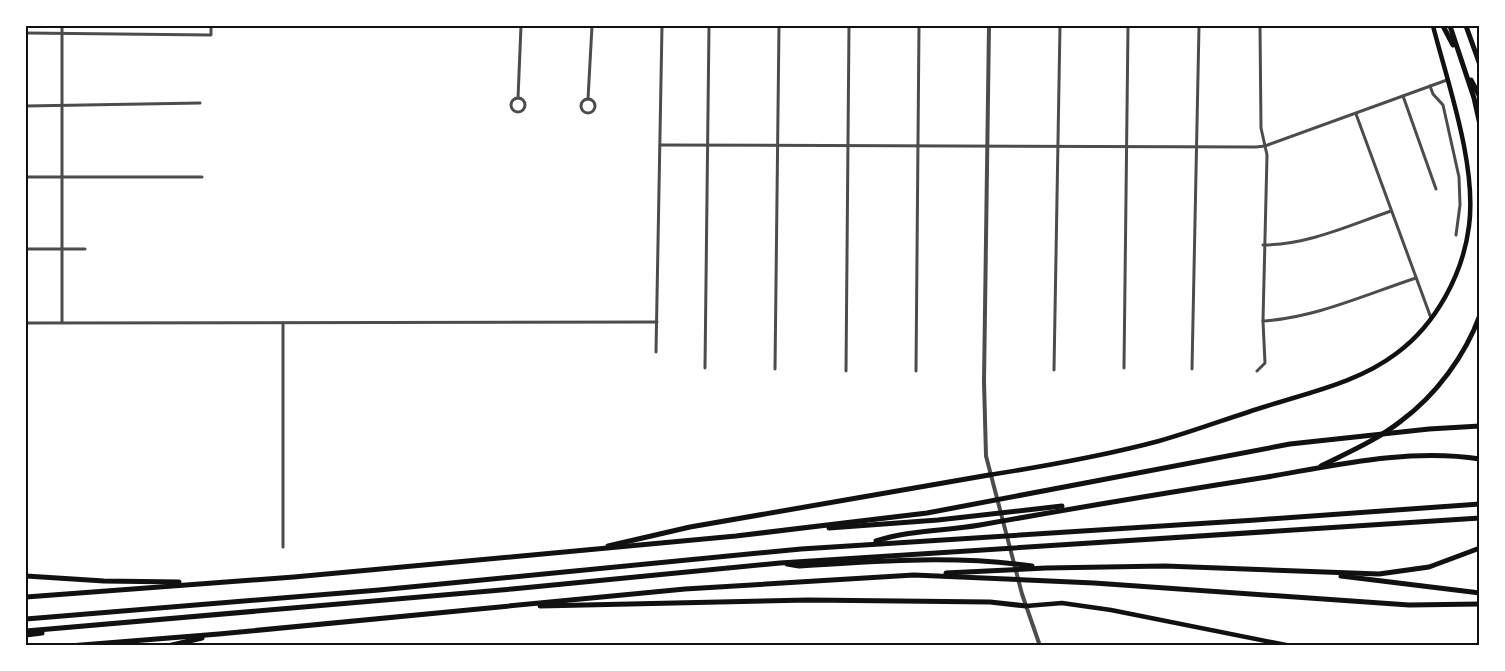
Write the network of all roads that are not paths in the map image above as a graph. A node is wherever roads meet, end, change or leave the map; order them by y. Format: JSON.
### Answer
{"nodes":[{"id":1,"x":62,"y":26,"type":"edge"},
{"id":2,"x":211,"y":26,"type":"edge"},
{"id":3,"x":521,"y":26,"type":"edge"},
{"id":4,"x":592,"y":26,"type":"edge"},
{"id":5,"x":662,"y":26,"type":"edge"},
{"id":6,"x":709,"y":26,"type":"edge"},
{"id":7,"x":779,"y":26,"type":"edge"},
{"id":8,"x":849,"y":26,"type":"edge"},
{"id":9,"x":918,"y":26,"type":"edge"},
{"id":10,"x":989,"y":26,"type":"edge"},
{"id":11,"x":1060,"y":26,"type":"edge"},
{"id":12,"x":1128,"y":26,"type":"edge"},
{"id":13,"x":1199,"y":26,"type":"edge"},
{"id":14,"x":1260,"y":26,"type":"edge"},
{"id":15,"x":1433,"y":26,"type":"edge"},
{"id":16,"x":1443,"y":26,"type":"edge"},
{"id":17,"x":1450,"y":26,"type":"edge"},
{"id":18,"x":1466,"y":26,"type":"edge"},
{"id":19,"x":26,"y":33,"type":"edge"},
{"id":20,"x":62,"y":33,"type":"junction"},
{"id":21,"x":1479,"y":64,"type":"edge"},
{"id":22,"x":1447,"y":80,"type":"junction"},
{"id":23,"x":1430,"y":86,"type":"junction"},
{"id":24,"x":1403,"y":96,"type":"junction"},
{"id":25,"x":518,"y":98,"type":"junction"},
{"id":26,"x":1477,"y":98,"type":"edge"},
{"id":27,"x":588,"y":99,"type":"junction"},
{"id":28,"x":200,"y":103,"type":"dead end"},
{"id":29,"x":26,"y":106,"type":"edge"},
{"id":30,"x":62,"y":106,"type":"junction"},
{"id":31,"x":1356,"y":113,"type":"junction"},
{"id":32,"x":1479,"y":125,"type":"edge"},
{"id":33,"x":660,"y":144,"type":"junction"},
{"id":34,"x":708,"y":145,"type":"junction"},
{"id":35,"x":777,"y":145,"type":"junction"},
{"id":36,"x":848,"y":146,"type":"junction"},
{"id":37,"x":917,"y":146,"type":"junction"},
{"id":38,"x":1265,"y":146,"type":"junction"},
{"id":39,"x":988,"y":147,"type":"junction"},
{"id":40,"x":1058,"y":147,"type":"junction"},
{"id":41,"x":1126,"y":148,"type":"junction"},
{"id":42,"x":1197,"y":148,"type":"junction"},
{"id":43,"x":26,"y":177,"type":"edge"},
{"id":44,"x":62,"y":177,"type":"junction"},
{"id":45,"x":202,"y":177,"type":"dead end"},
{"id":46,"x":1436,"y":189,"type":"dead end"},
{"id":47,"x":1391,"y":211,"type":"junction"},
{"id":48,"x":1456,"y":235,"type":"dead end"},
{"id":49,"x":1263,"y":245,"type":"junction"},
{"id":50,"x":62,"y":248,"type":"junction"},
{"id":51,"x":26,"y":249,"type":"edge"},
{"id":52,"x":85,"y":249,"type":"dead end"},
{"id":53,"x":1416,"y":278,"type":"junction"},
{"id":54,"x":1479,"y":315,"type":"edge"},
{"id":55,"x":1431,"y":318,"type":"junction"},
{"id":56,"x":1263,"y":321,"type":"junction"},
{"id":57,"x":26,"y":322,"type":"edge"},
{"id":58,"x":62,"y":322,"type":"junction"},
{"id":59,"x":657,"y":322,"type":"junction"},
{"id":60,"x":283,"y":323,"type":"junction"},
{"id":61,"x":656,"y":352,"type":"dead end"},
{"id":62,"x":705,"y":368,"type":"dead end"},
{"id":63,"x":1124,"y":368,"type":"dead end"},
{"id":64,"x":775,"y":369,"type":"dead end"},
{"id":65,"x":1192,"y":369,"type":"dead end"},
{"id":66,"x":1054,"y":370,"type":"dead end"},
{"id":67,"x":846,"y":371,"type":"dead end"},
{"id":68,"x":916,"y":371,"type":"dead end"},
{"id":69,"x":1257,"y":371,"type":"dead end"},
{"id":70,"x":1479,"y":426,"type":"edge"},
{"id":71,"x":1479,"y":459,"type":"edge"},
{"id":72,"x":1317,"y":468,"type":"junction"},
{"id":73,"x":989,"y":475,"type":"junction"},
{"id":74,"x":1105,"y":502,"type":"junction"},
{"id":75,"x":1479,"y":504,"type":"edge"},
{"id":76,"x":1479,"y":518,"type":"edge"},
{"id":77,"x":791,"y":530,"type":"junction"},
{"id":78,"x":866,"y":544,"type":"junction"},
{"id":79,"x":283,"y":547,"type":"dead end"},
{"id":80,"x":1479,"y":548,"type":"edge"},
{"id":81,"x":587,"y":550,"type":"junction"},
{"id":82,"x":780,"y":563,"type":"junction"},
{"id":83,"x":1046,"y":568,"type":"junction"},
{"id":84,"x":1306,"y":572,"type":"junction"},
{"id":85,"x":914,"y":575,"type":"junction"},
{"id":86,"x":26,"y":576,"type":"edge"},
{"id":87,"x":214,"y":583,"type":"junction"},
{"id":88,"x":1479,"y":593,"type":"edge"},
{"id":89,"x":26,"y":597,"type":"edge"},
{"id":90,"x":1479,"y":604,"type":"edge"},
{"id":91,"x":1026,"y":606,"type":"junction"},
{"id":92,"x":496,"y":608,"type":"junction"},
{"id":93,"x":26,"y":618,"type":"edge"},
{"id":94,"x":26,"y":633,"type":"edge"},
{"id":95,"x":219,"y":634,"type":"junction"},
{"id":96,"x":69,"y":645,"type":"edge"},
{"id":97,"x":168,"y":645,"type":"edge"},
{"id":98,"x":1040,"y":645,"type":"edge"},
{"id":99,"x":1291,"y":645,"type":"edge"}],
"edges":[{"from":1,"to":20,"type":"street"},
{"from":2,"to":20,"type":"street"},
{"from":3,"to":25,"type":"street"},
{"from":4,"to":27,"type":"street"},
{"from":5,"to":33,"type":"street"},
{"from":6,"to":34,"type":"street"},
{"from":7,"to":35,"type":"street"},
{"from":8,"to":36,"type":"street"},
{"from":9,"to":37,"type":"street"},
{"from":10,"to":39,"type":"street"},
{"from":11,"to":40,"type":"street"},
{"from":12,"to":41,"type":"street"},
{"from":13,"to":42,"type":"street"},
{"from":14,"to":38,"type":"street"},
{"from":15,"to":22,"type":"main road"},
{"from":16,"to":26,"type":"highway"},
{"from":17,"to":26,"type":"highway"},
{"from":18,"to":21,"type":"highway"},
{"from":19,"to":20,"type":"street"},
{"from":20,"to":30,"type":"street"},
{"from":22,"to":23,"type":"street"},
{"from":22,"to":55,"type":"main road"},
{"from":23,"to":24,"type":"street"},
{"from":23,"to":48,"type":"street"},
{"from":24,"to":31,"type":"street"},
{"from":24,"to":46,"type":"street"},
{"from":25,"to":25,"type":"street"},
{"from":26,"to":32,"type":"highway"},
{"from":27,"to":27,"type":"street"},
{"from":28,"to":30,"type":"street"},
{"from":29,"to":30,"type":"street"},
{"from":30,"to":44,"type":"street"},
{"from":31,"to":38,"type":"street"},
{"from":31,"to":47,"type":"street"},
{"from":33,"to":34,"type":"street"},
{"from":33,"to":59,"type":"street"},
{"from":34,"to":35,"type":"street"},
{"from":34,"to":62,"type":"street"},
{"from":35,"to":36,"type":"street"},
{"from":35,"to":64,"type":"street"},
{"from":36,"to":37,"type":"street"},
{"from":36,"to":67,"type":"street"},
{"from":37,"to":39,"type":"street"},
{"from":37,"to":68,"type":"street"},
{"from":38,"to":42,"type":"street"},
{"from":38,"to":49,"type":"street"},
{"from":39,"to":40,"type":"street"},
{"from":39,"to":73,"type":"street"},
{"from":40,"to":41,"type":"street"},
{"from":40,"to":66,"type":"street"},
{"from":41,"to":42,"type":"street"},
{"from":41,"to":63,"type":"street"},
{"from":42,"to":65,"type":"street"},
{"from":43,"to":44,"type":"street"},
{"from":44,"to":45,"type":"street"},
{"from":44,"to":50,"type":"street"},
{"from":47,"to":49,"type":"street"},
{"from":47,"to":53,"type":"street"},
{"from":49,"to":56,"type":"street"},
{"from":50,"to":51,"type":"street"},
{"from":50,"to":52,"type":"street"},
{"from":50,"to":58,"type":"street"},
{"from":53,"to":55,"type":"street"},
{"from":53,"to":56,"type":"street"},
{"from":54,"to":72,"type":"highway"},
{"from":55,"to":73,"type":"main road"},
{"from":56,"to":69,"type":"street"},
{"from":57,"to":58,"type":"street"},
{"from":58,"to":60,"type":"street"},
{"from":59,"to":60,"type":"street"},
{"from":59,"to":61,"type":"street"},
{"from":60,"to":79,"type":"street"},
{"from":70,"to":77,"type":"highway"},
{"from":71,"to":72,"type":"highway"},
{"from":72,"to":74,"type":"highway"},
{"from":73,"to":81,"type":"highway"},
{"from":73,"to":91,"type":"street"},
{"from":74,"to":77,"type":"highway"},
{"from":74,"to":78,"type":"highway"},
{"from":75,"to":78,"type":"highway"},
{"from":76,"to":82,"type":"highway"},
{"from":77,"to":81,"type":"highway"},
{"from":78,"to":93,"type":"highway"},
{"from":80,"to":84,"type":"highway"},
{"from":81,"to":87,"type":"highway"},
{"from":82,"to":83,"type":"highway"},
{"from":82,"to":94,"type":"highway"},
{"from":83,"to":84,"type":"highway"},
{"from":83,"to":85,"type":"highway"},
{"from":84,"to":88,"type":"highway"},
{"from":85,"to":90,"type":"highway"},
{"from":85,"to":92,"type":"highway"},
{"from":86,"to":87,"type":"highway"},
{"from":87,"to":89,"type":"highway"},
{"from":91,"to":92,"type":"highway"},
{"from":91,"to":98,"type":"street"},
{"from":91,"to":99,"type":"main road"},
{"from":92,"to":95,"type":"highway"},
{"from":95,"to":96,"type":"highway"},
{"from":95,"to":97,"type":"highway"}]}
